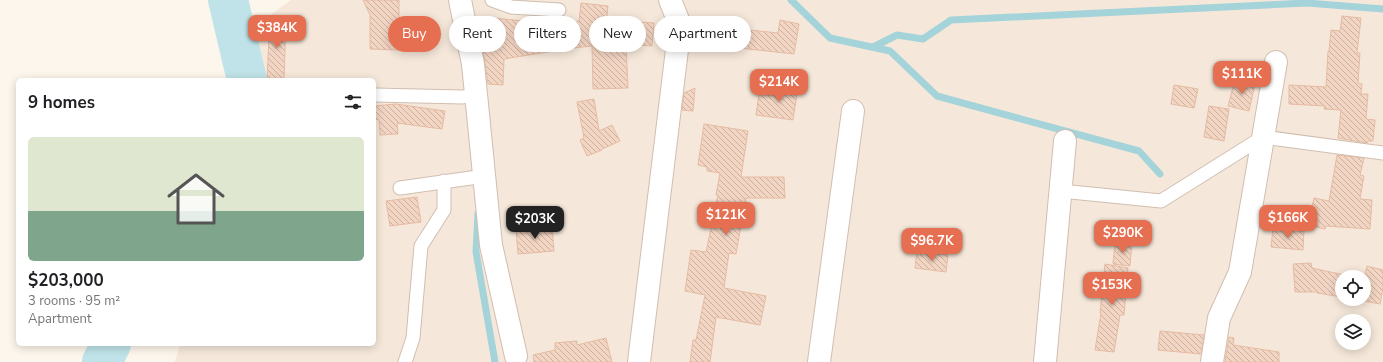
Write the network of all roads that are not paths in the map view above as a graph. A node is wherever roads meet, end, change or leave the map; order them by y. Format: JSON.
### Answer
{"nodes":[{"id":1,"x":460,"y":0,"type":"edge"},
{"id":2,"x":492,"y":0,"type":"edge"},
{"id":3,"x":670,"y":0,"type":"edge"},
{"id":4,"x":559,"y":10,"type":"dead end"},
{"id":5,"x":1276,"y":62,"type":"dead end"},
{"id":6,"x":376,"y":95,"type":"edge"},
{"id":7,"x":471,"y":95,"type":"junction"},
{"id":8,"x":853,"y":111,"type":"dead end"},
{"id":9,"x":1264,"y":137,"type":"junction"},
{"id":10,"x":1066,"y":141,"type":"dead end"},
{"id":11,"x":1383,"y":153,"type":"edge"},
{"id":12,"x":478,"y":176,"type":"junction"},
{"id":13,"x":444,"y":181,"type":"junction"},
{"id":14,"x":400,"y":188,"type":"dead end"},
{"id":15,"x":1061,"y":191,"type":"junction"},
{"id":16,"x":517,"y":359,"type":"edge"},
{"id":17,"x":405,"y":362,"type":"edge"},
{"id":18,"x":639,"y":362,"type":"edge"},
{"id":19,"x":819,"y":362,"type":"edge"},
{"id":20,"x":1045,"y":362,"type":"edge"},
{"id":21,"x":1212,"y":362,"type":"edge"}],
"edges":[{"from":1,"to":7,"type":"street"},
{"from":2,"to":4,"type":"lane"},
{"from":3,"to":18,"type":"street"},
{"from":5,"to":9,"type":"street"},
{"from":6,"to":7,"type":"lane"},
{"from":7,"to":12,"type":"street"},
{"from":8,"to":19,"type":"street"},
{"from":9,"to":11,"type":"lane"},
{"from":9,"to":15,"type":"lane"},
{"from":9,"to":21,"type":"street"},
{"from":10,"to":15,"type":"street"},
{"from":12,"to":13,"type":"lane"},
{"from":12,"to":16,"type":"street"},
{"from":13,"to":14,"type":"lane"},
{"from":13,"to":17,"type":"lane"},
{"from":15,"to":20,"type":"street"}]}
